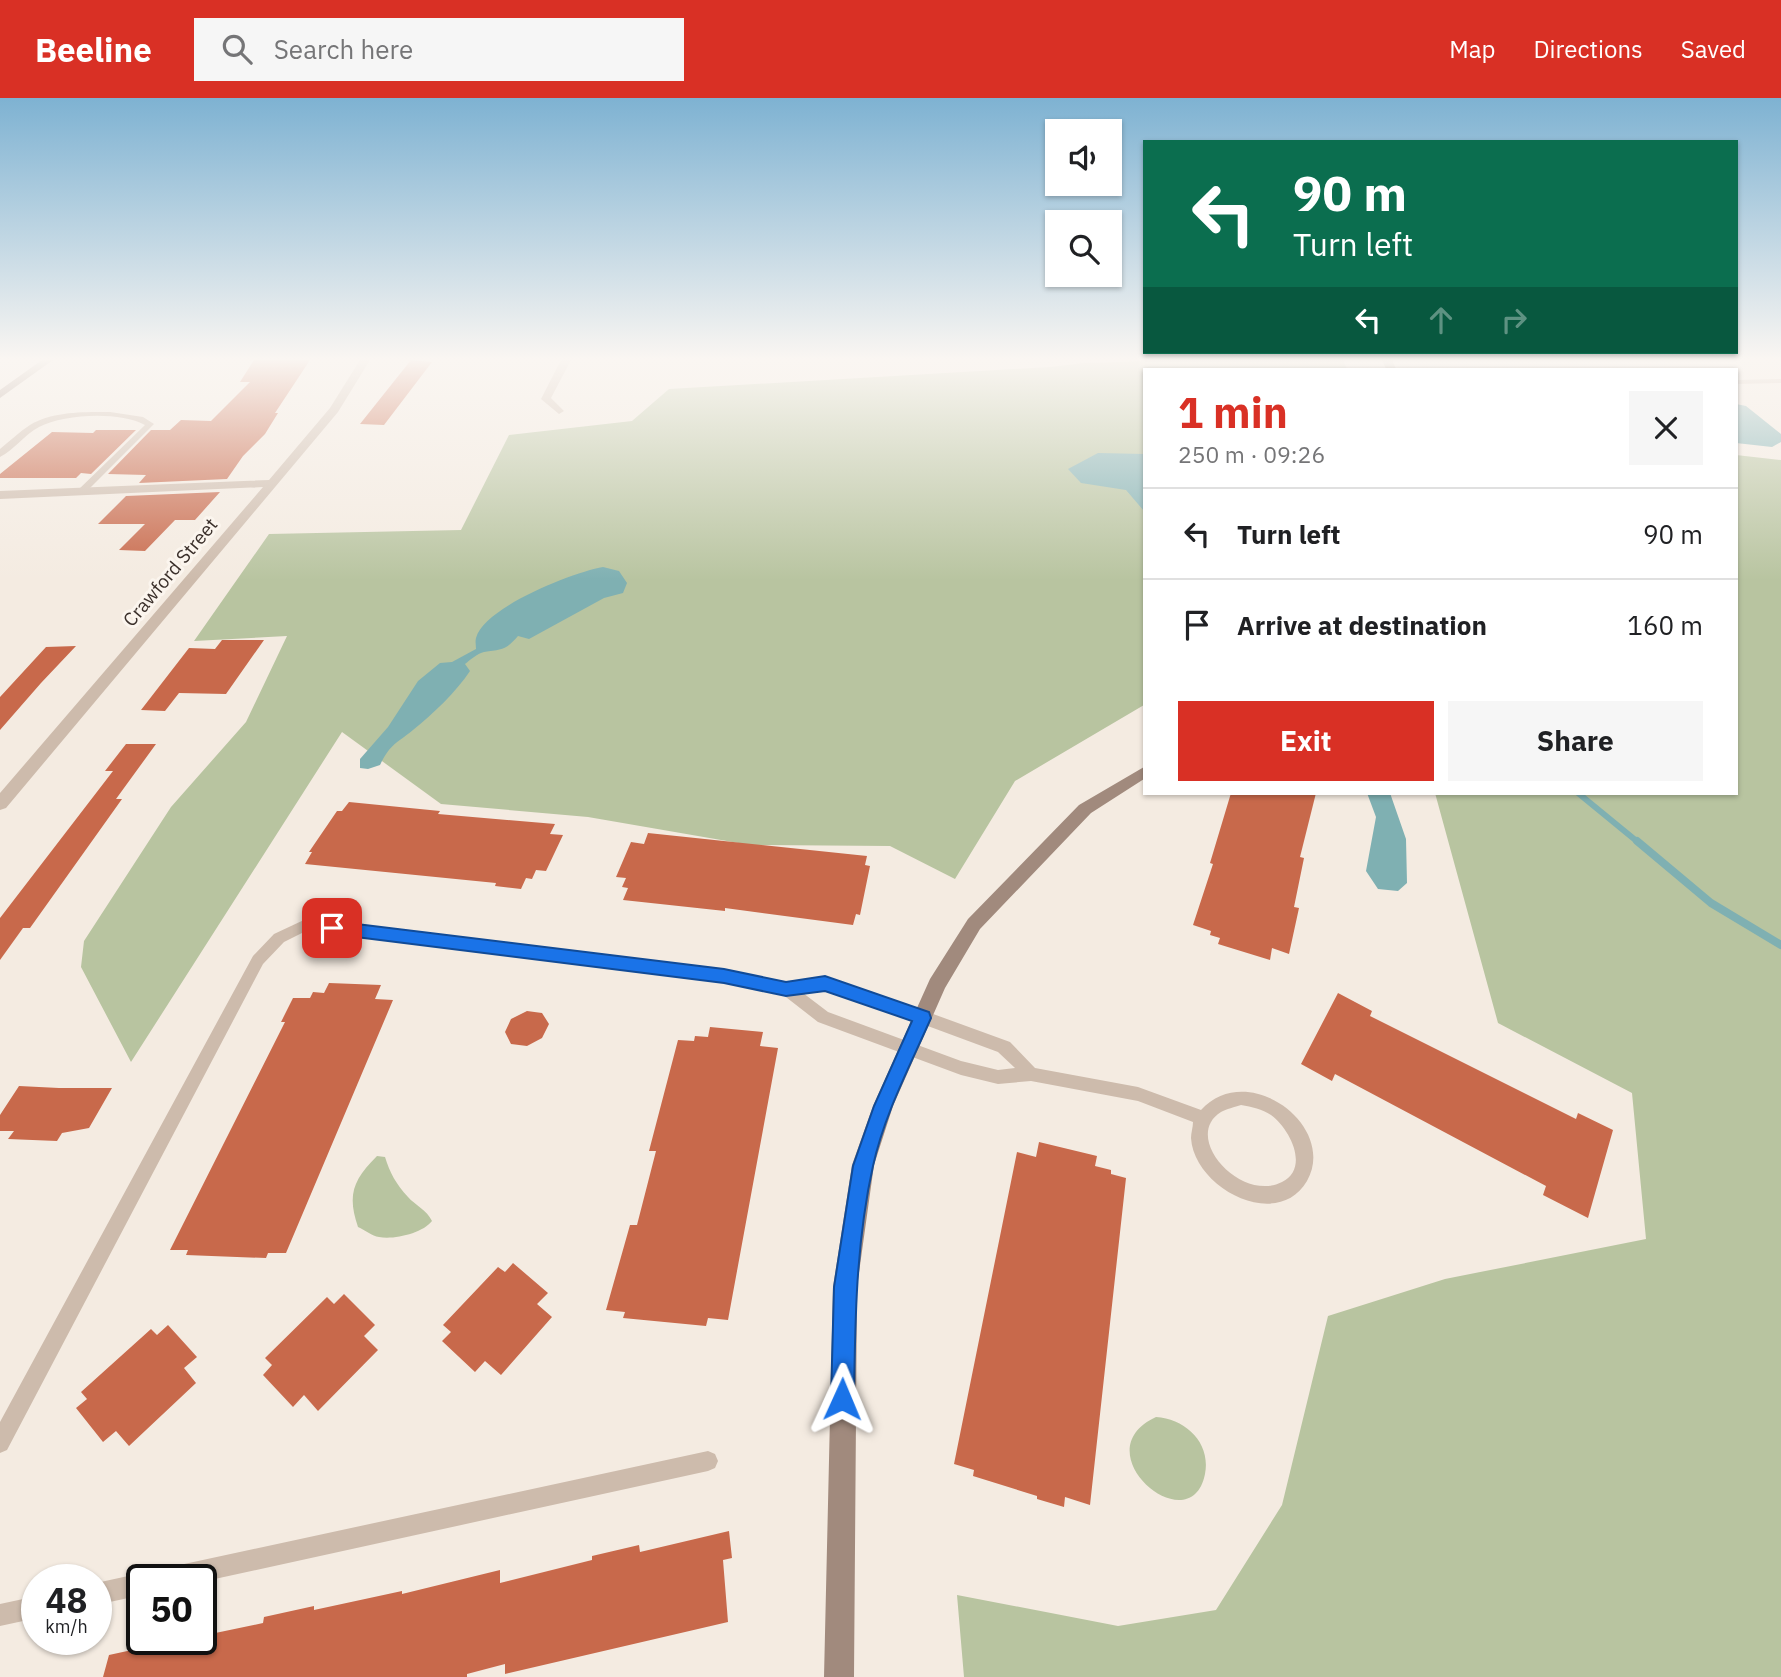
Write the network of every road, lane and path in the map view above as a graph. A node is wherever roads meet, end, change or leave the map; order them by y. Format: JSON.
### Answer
{"nodes":[{"id":1,"x":25,"y":434,"type":"edge"},
{"id":2,"x":140,"y":434,"type":"edge"},
{"id":3,"x":313,"y":434,"type":"edge"},
{"id":4,"x":0,"y":454,"type":"edge"},
{"id":5,"x":270,"y":483,"type":"junction"},
{"id":6,"x":81,"y":492,"type":"junction"},
{"id":7,"x":0,"y":495,"type":"edge"},
{"id":8,"x":1143,"y":773,"type":"edge"},
{"id":9,"x":0,"y":804,"type":"edge"},
{"id":10,"x":786,"y":989,"type":"junction"},
{"id":11,"x":922,"y":1018,"type":"junction"},
{"id":12,"x":909,"y":1048,"type":"junction"},
{"id":13,"x":1031,"y":1074,"type":"junction"},
{"id":14,"x":1202,"y":1118,"type":"junction"},
{"id":15,"x":0,"y":1444,"type":"edge"},
{"id":16,"x":708,"y":1461,"type":"dead end"},
{"id":17,"x":217,"y":1568,"type":"edge"},
{"id":18,"x":21,"y":1610,"type":"edge"},
{"id":19,"x":0,"y":1615,"type":"edge"},
{"id":20,"x":839,"y":1677,"type":"edge"}],
"edges":[{"from":1,"to":4,"type":"lane"},
{"from":2,"to":6,"type":"lane"},
{"from":3,"to":5,"type":"street","name":"Crawford Street"},
{"from":5,"to":6,"type":"street"},
{"from":5,"to":9,"type":"street","name":"Crawford Street"},
{"from":6,"to":7,"type":"street"},
{"from":8,"to":11,"type":"main road"},
{"from":10,"to":11,"type":"lane"},
{"from":10,"to":12,"type":"lane"},
{"from":10,"to":15,"type":"lane"},
{"from":11,"to":12,"type":"main road"},
{"from":11,"to":13,"type":"lane"},
{"from":12,"to":13,"type":"lane"},
{"from":12,"to":20,"type":"main road"},
{"from":13,"to":14,"type":"lane"},
{"from":14,"to":14,"type":"lane"},
{"from":16,"to":17,"type":"lane"},
{"from":18,"to":19,"type":"lane"}]}
